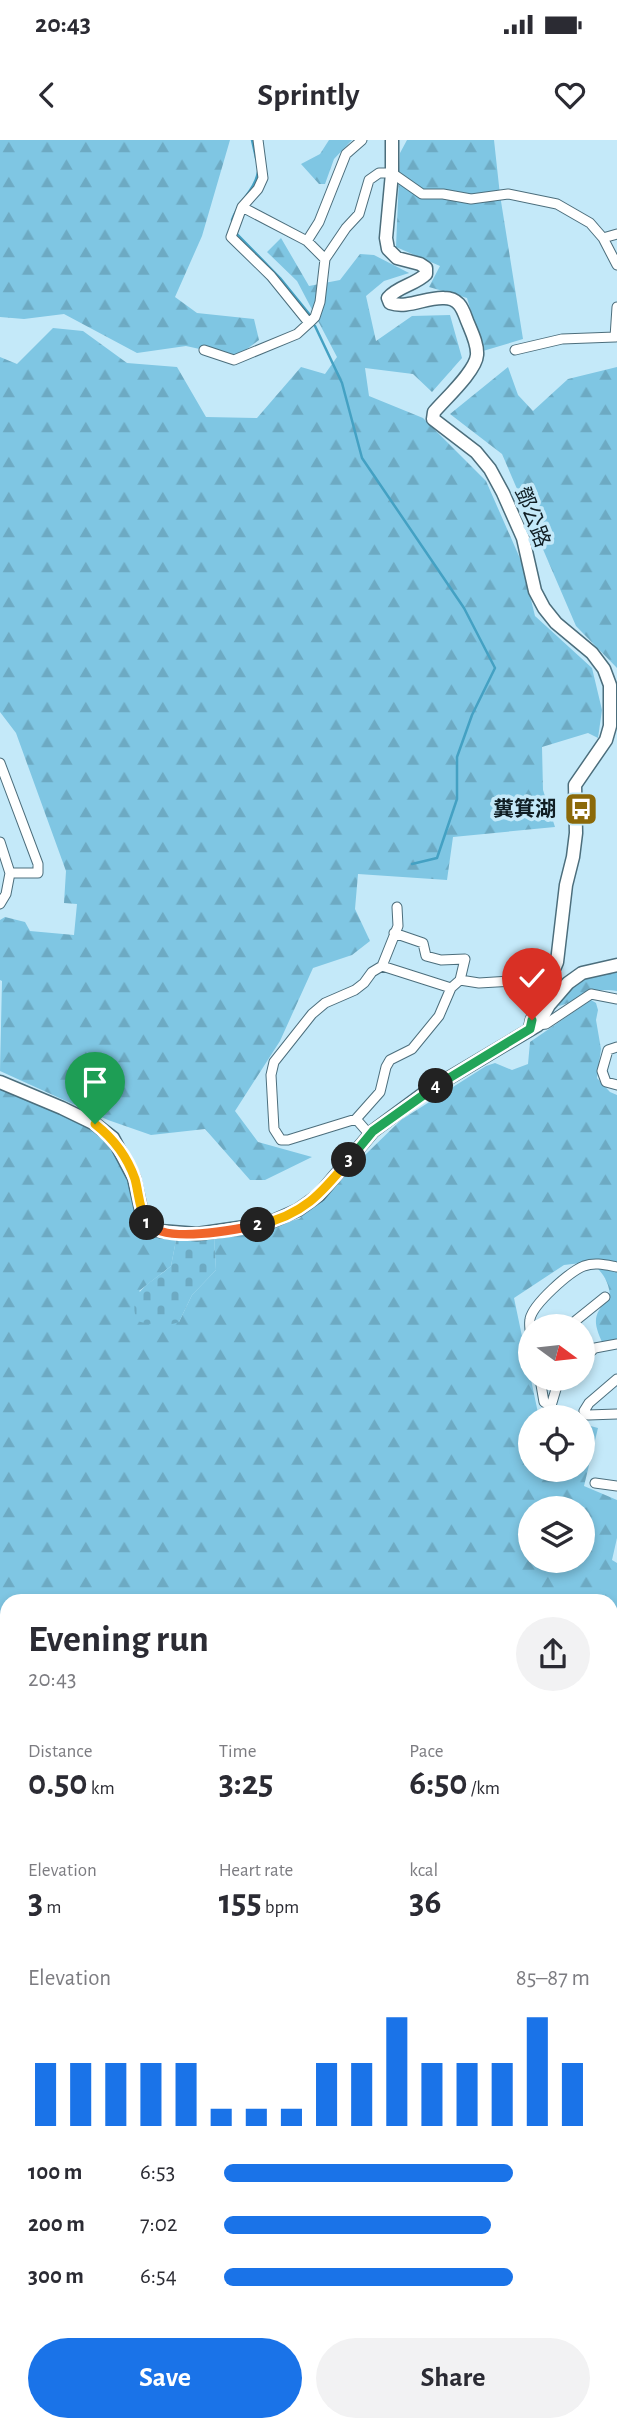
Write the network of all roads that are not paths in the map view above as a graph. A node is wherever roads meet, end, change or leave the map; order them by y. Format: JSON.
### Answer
{"nodes":[{"id":1,"x":258,"y":140,"type":"edge"},
{"id":2,"x":362,"y":140,"type":"edge"},
{"id":3,"x":392,"y":140,"type":"edge"},
{"id":4,"x":392,"y":173,"type":"junction"},
{"id":5,"x":242,"y":207,"type":"junction"},
{"id":6,"x":617,"y":234,"type":"edge"},
{"id":7,"x":603,"y":238,"type":"junction"},
{"id":8,"x":307,"y":241,"type":"junction"},
{"id":9,"x":614,"y":249,"type":"edge"},
{"id":10,"x":325,"y":258,"type":"junction"},
{"id":11,"x":617,"y":265,"type":"edge"},
{"id":12,"x":617,"y":307,"type":"edge"},
{"id":13,"x":309,"y":323,"type":"junction"},
{"id":14,"x":204,"y":350,"type":"dead end"},
{"id":15,"x":515,"y":350,"type":"dead end"},
{"id":16,"x":0,"y":763,"type":"edge"},
{"id":17,"x":0,"y":842,"type":"edge"},
{"id":18,"x":10,"y":873,"type":"junction"},
{"id":19,"x":0,"y":904,"type":"edge"},
{"id":20,"x":397,"y":907,"type":"dead end"},
{"id":21,"x":394,"y":933,"type":"junction"},
{"id":22,"x":382,"y":965,"type":"junction"},
{"id":23,"x":617,"y":965,"type":"edge"},
{"id":24,"x":460,"y":979,"type":"junction"},
{"id":25,"x":451,"y":988,"type":"junction"},
{"id":26,"x":545,"y":989,"type":"junction"},
{"id":27,"x":617,"y":999,"type":"edge"},
{"id":28,"x":534,"y":1027,"type":"junction"},
{"id":29,"x":617,"y":1047,"type":"edge"},
{"id":30,"x":0,"y":1082,"type":"edge"},
{"id":31,"x":617,"y":1085,"type":"edge"},
{"id":32,"x":356,"y":1119,"type":"junction"},
{"id":33,"x":370,"y":1135,"type":"junction"},
{"id":34,"x":617,"y":1267,"type":"edge"},
{"id":35,"x":605,"y":1297,"type":"dead end"},
{"id":36,"x":532,"y":1314,"type":"edge"},
{"id":37,"x":584,"y":1314,"type":"edge"},
{"id":38,"x":617,"y":1344,"type":"edge"},
{"id":39,"x":595,"y":1348,"type":"edge"},
{"id":40,"x":617,"y":1379,"type":"edge"},
{"id":41,"x":542,"y":1391,"type":"edge"},
{"id":42,"x":555,"y":1391,"type":"edge"},
{"id":43,"x":617,"y":1414,"type":"edge"},
{"id":44,"x":595,"y":1483,"type":"dead end"},
{"id":45,"x":617,"y":1486,"type":"edge"}],
"edges":[{"from":1,"to":5,"type":"street"},
{"from":2,"to":8,"type":"street"},
{"from":3,"to":4,"type":"street","name":"鄧公路"},
{"from":4,"to":7,"type":"street"},
{"from":4,"to":10,"type":"street"},
{"from":4,"to":26,"type":"street","name":"鄧公路"},
{"from":5,"to":8,"type":"street"},
{"from":5,"to":13,"type":"street"},
{"from":6,"to":7,"type":"street"},
{"from":7,"to":9,"type":"street"},
{"from":8,"to":10,"type":"street"},
{"from":9,"to":11,"type":"street"},
{"from":10,"to":13,"type":"street"},
{"from":12,"to":15,"type":"street"},
{"from":13,"to":14,"type":"street"},
{"from":16,"to":18,"type":"street"},
{"from":17,"to":18,"type":"street"},
{"from":18,"to":19,"type":"street"},
{"from":20,"to":21,"type":"street"},
{"from":21,"to":22,"type":"street"},
{"from":21,"to":24,"type":"street"},
{"from":22,"to":25,"type":"street"},
{"from":22,"to":32,"type":"street"},
{"from":23,"to":28,"type":"street"},
{"from":24,"to":25,"type":"street"},
{"from":24,"to":26,"type":"street"},
{"from":25,"to":32,"type":"street"},
{"from":26,"to":28,"type":"street","name":"鄧公路"},
{"from":27,"to":28,"type":"street"},
{"from":28,"to":33,"type":"street"},
{"from":29,"to":31,"type":"street"},
{"from":30,"to":33,"type":"street"},
{"from":32,"to":33,"type":"street"},
{"from":34,"to":36,"type":"street"},
{"from":35,"to":37,"type":"street"},
{"from":38,"to":39,"type":"street"},
{"from":40,"to":43,"type":"street"},
{"from":41,"to":42,"type":"street"},
{"from":44,"to":45,"type":"street"}]}
